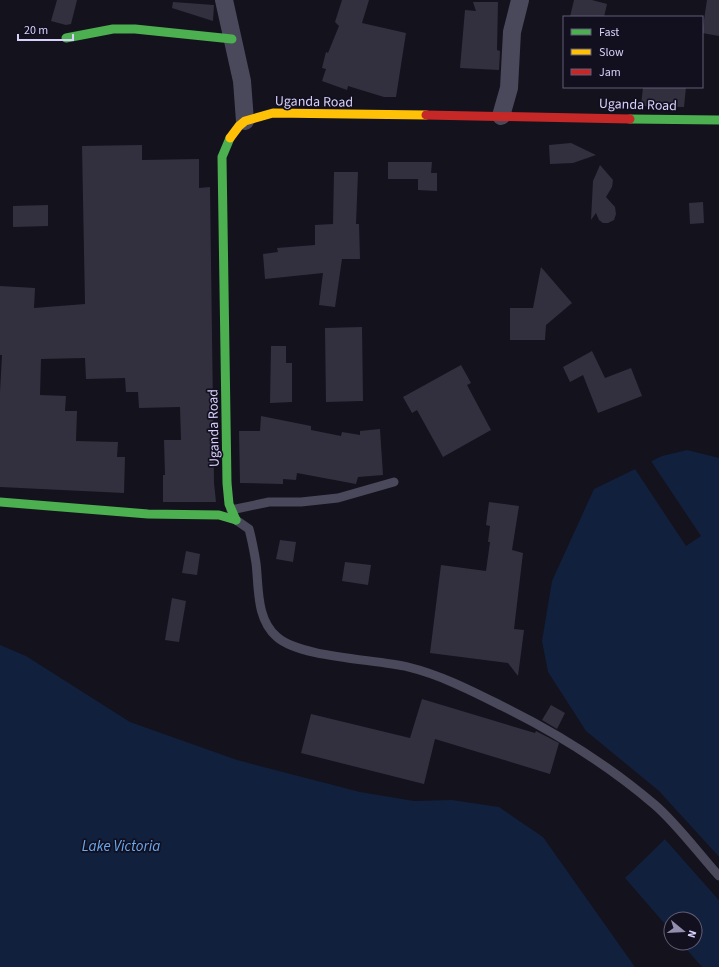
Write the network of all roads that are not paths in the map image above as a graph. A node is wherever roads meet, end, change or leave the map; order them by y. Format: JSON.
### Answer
{"nodes":[{"id":1,"x":224,"y":0,"type":"edge"},
{"id":2,"x":520,"y":0,"type":"edge"},
{"id":3,"x":66,"y":38,"type":"dead end"},
{"id":4,"x":232,"y":39,"type":"junction"},
{"id":5,"x":501,"y":116,"type":"junction"},
{"id":6,"x":719,"y":120,"type":"edge"},
{"id":7,"x":245,"y":121,"type":"junction"},
{"id":8,"x":394,"y":482,"type":"dead end"},
{"id":9,"x":0,"y":502,"type":"edge"},
{"id":10,"x":231,"y":510,"type":"junction"},
{"id":11,"x":236,"y":520,"type":"junction"},
{"id":12,"x":719,"y":876,"type":"edge"}],
"edges":[{"from":1,"to":4,"type":"street"},
{"from":2,"to":5,"type":"street"},
{"from":3,"to":4,"type":"street"},
{"from":4,"to":7,"type":"street"},
{"from":5,"to":6,"type":"street","name":"Uganda Road"},
{"from":5,"to":7,"type":"street","name":"Uganda Road"},
{"from":7,"to":10,"type":"street","name":"Uganda Road"},
{"from":8,"to":10,"type":"lane"},
{"from":9,"to":11,"type":"street"},
{"from":10,"to":11,"type":"street","name":"Uganda Road"},
{"from":11,"to":12,"type":"lane"}]}
